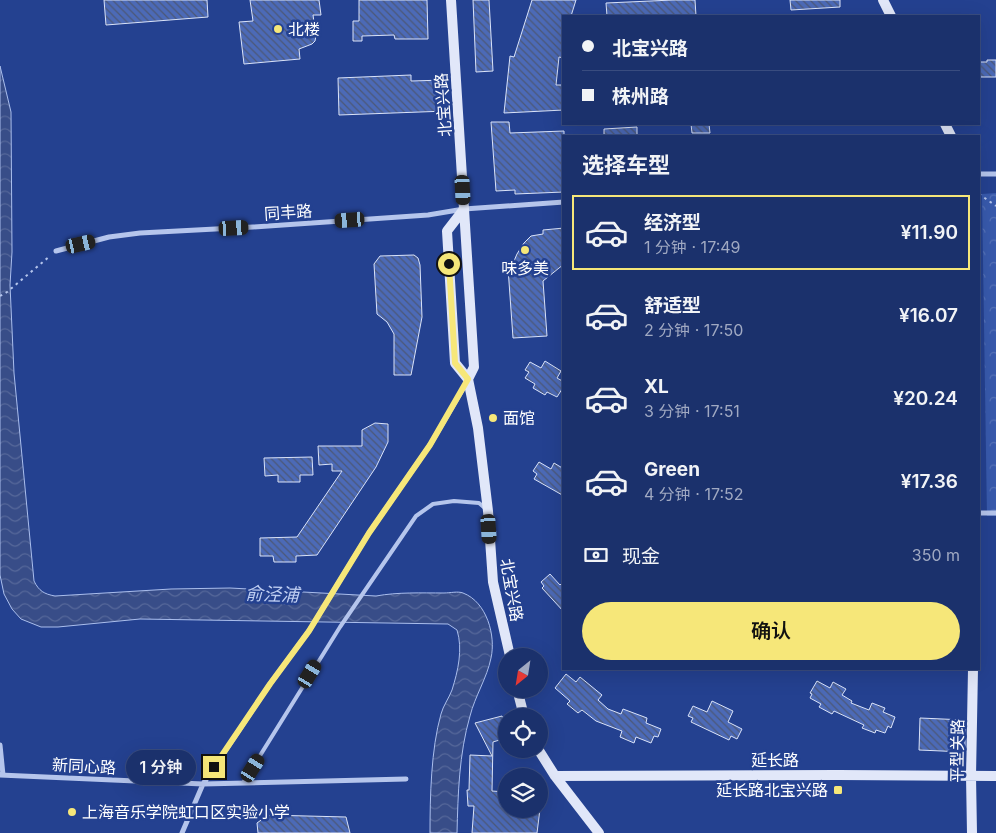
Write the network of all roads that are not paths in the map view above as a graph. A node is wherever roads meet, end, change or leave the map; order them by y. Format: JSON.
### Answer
{"nodes":[{"id":1,"x":451,"y":0,"type":"edge"},
{"id":2,"x":883,"y":0,"type":"edge"},
{"id":3,"x":890,"y":15,"type":"edge"},
{"id":4,"x":980,"y":174,"type":"edge"},
{"id":5,"x":996,"y":174,"type":"edge"},
{"id":6,"x":562,"y":202,"type":"edge"},
{"id":7,"x":464,"y":209,"type":"junction"},
{"id":8,"x":56,"y":251,"type":"road end"},
{"id":9,"x":468,"y":379,"type":"junction"},
{"id":10,"x":488,"y":511,"type":"junction"},
{"id":11,"x":980,"y":513,"type":"edge"},
{"id":12,"x":996,"y":513,"type":"edge"},
{"id":13,"x":508,"y":648,"type":"edge"},
{"id":14,"x":973,"y":670,"type":"edge"},
{"id":15,"x":0,"y":745,"type":"edge"},
{"id":16,"x":544,"y":758,"type":"edge"},
{"id":17,"x":2,"y":775,"type":"edge"},
{"id":18,"x":555,"y":776,"type":"junction"},
{"id":19,"x":971,"y":776,"type":"junction"},
{"id":20,"x":996,"y":776,"type":"edge"},
{"id":21,"x":406,"y":779,"type":"dead end"},
{"id":22,"x":243,"y":783,"type":"junction"},
{"id":23,"x":203,"y":784,"type":"junction"},
{"id":24,"x":182,"y":833,"type":"edge"},
{"id":25,"x":599,"y":833,"type":"edge"},
{"id":26,"x":972,"y":833,"type":"edge"}],
"edges":[{"from":1,"to":7,"type":"street","name":"北宝兴路"},
{"from":2,"to":3,"type":"street"},
{"from":4,"to":5,"type":"street"},
{"from":6,"to":7,"type":"street","name":"同丰路"},
{"from":7,"to":8,"type":"street","name":"同丰路"},
{"from":7,"to":9,"type":"street","name":"北宝兴路"},
{"from":7,"to":9,"type":"street","name":"北宝兴路"},
{"from":9,"to":10,"type":"street","name":"北宝兴路"},
{"from":9,"to":23,"type":"street"},
{"from":10,"to":13,"type":"street","name":"北宝兴路"},
{"from":10,"to":22,"type":"lane"},
{"from":11,"to":12,"type":"street"},
{"from":14,"to":19,"type":"street","name":"平型关路"},
{"from":15,"to":17,"type":"street"},
{"from":16,"to":18,"type":"street"},
{"from":17,"to":23,"type":"street","name":"新同心路"},
{"from":18,"to":19,"type":"street","name":"延长路"},
{"from":18,"to":25,"type":"street"},
{"from":19,"to":20,"type":"street","name":"延长路"},
{"from":19,"to":26,"type":"street","name":"平型关路"},
{"from":21,"to":22,"type":"street","name":"新同心路"},
{"from":22,"to":23,"type":"street","name":"新同心路"},
{"from":23,"to":24,"type":"street"}]}
